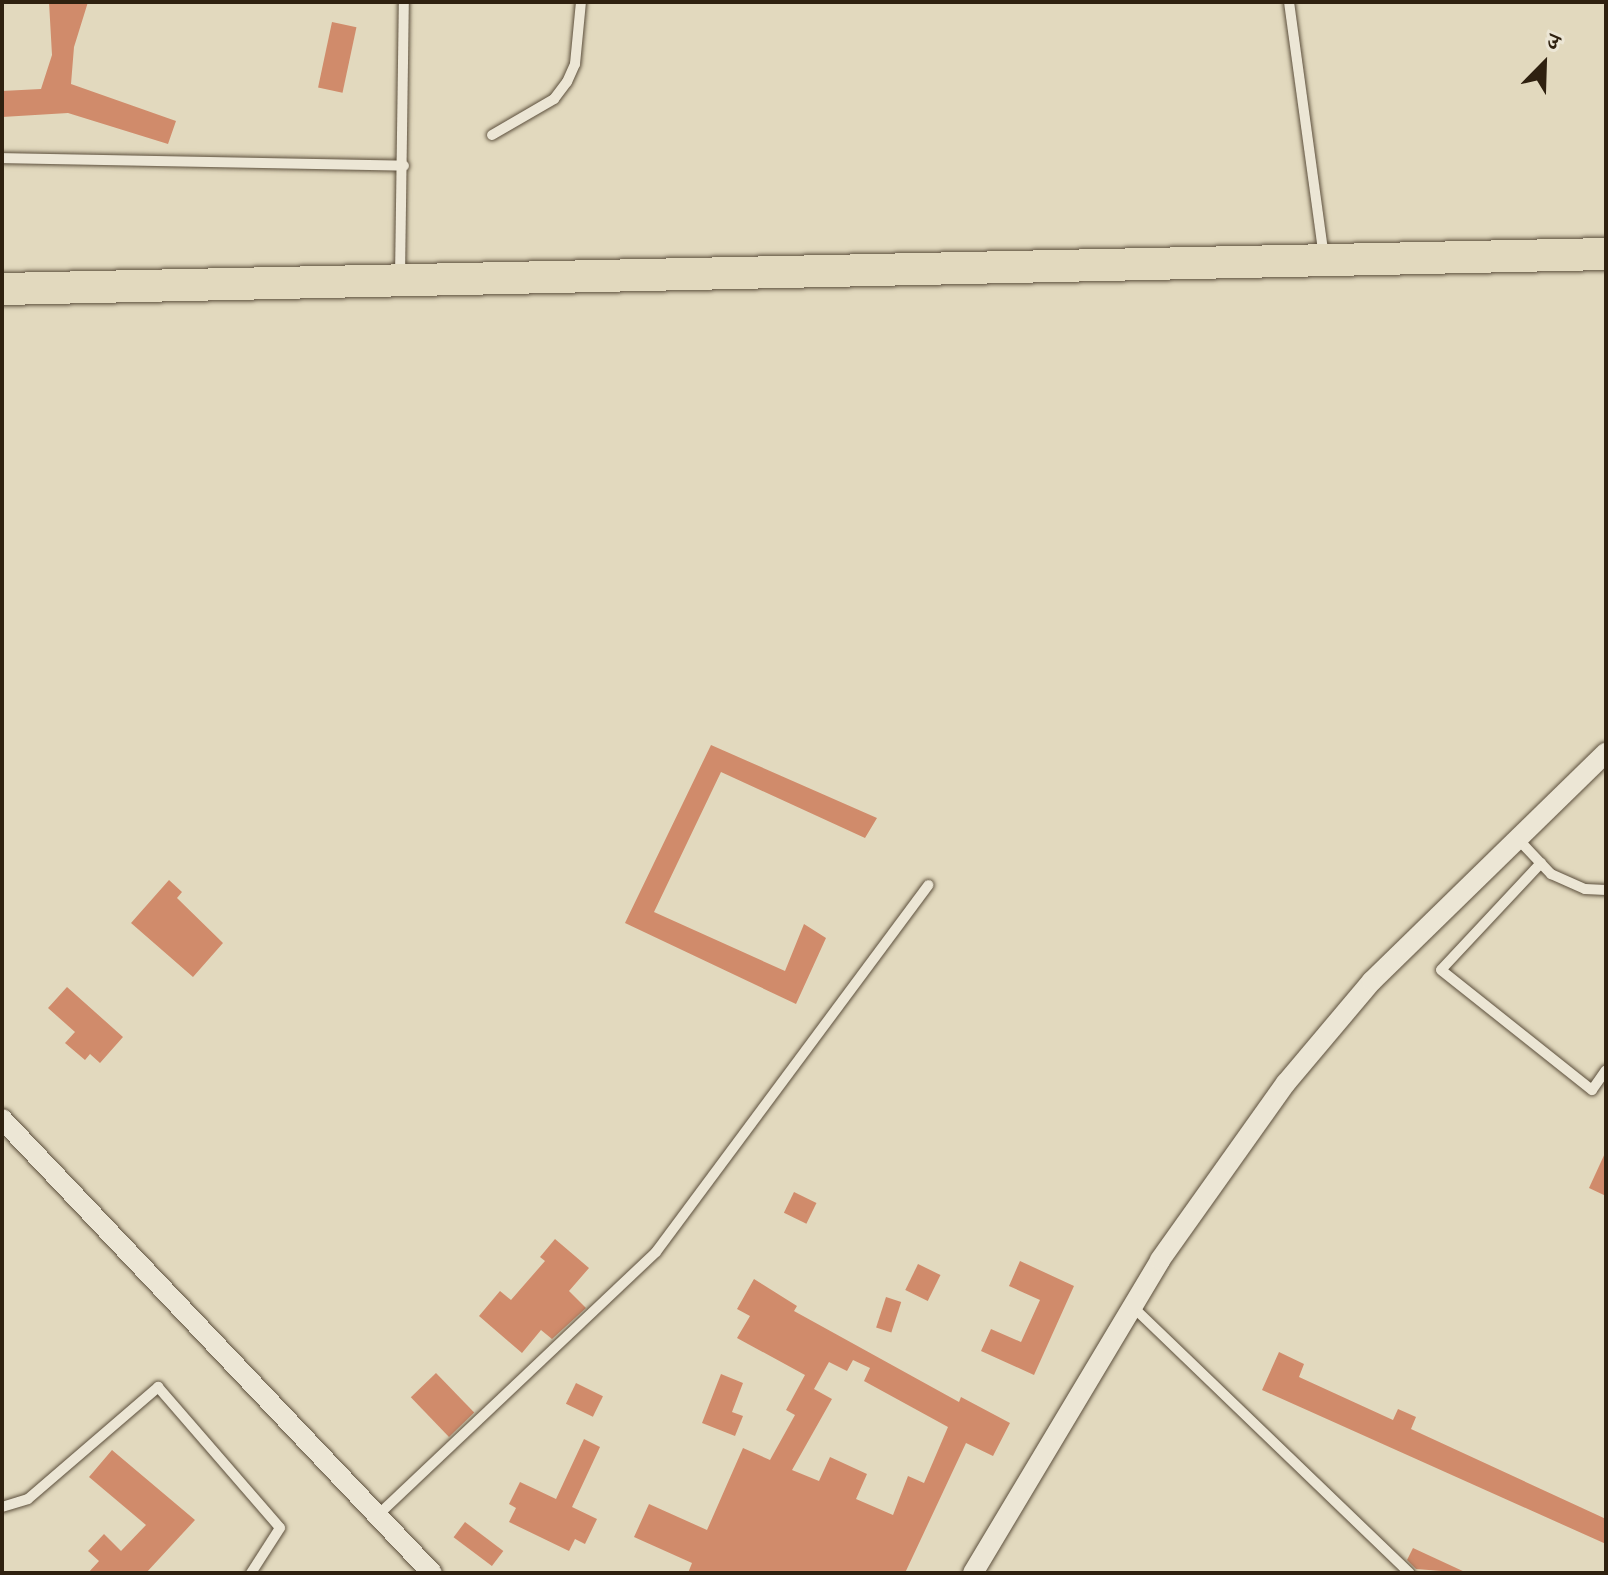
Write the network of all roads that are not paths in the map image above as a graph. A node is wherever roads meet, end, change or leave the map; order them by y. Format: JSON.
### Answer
{"nodes":[{"id":1,"x":404,"y":2,"type":"edge"},
{"id":2,"x":581,"y":2,"type":"edge"},
{"id":3,"x":1289,"y":2,"type":"edge"},
{"id":4,"x":492,"y":135,"type":"dead end"},
{"id":5,"x":2,"y":158,"type":"edge"},
{"id":6,"x":404,"y":166,"type":"junction"},
{"id":7,"x":1606,"y":254,"type":"edge"},
{"id":8,"x":1325,"y":262,"type":"junction"},
{"id":9,"x":400,"y":283,"type":"junction"},
{"id":10,"x":2,"y":289,"type":"edge"},
{"id":11,"x":1606,"y":753,"type":"edge"},
{"id":12,"x":1516,"y":837,"type":"junction"},
{"id":13,"x":1541,"y":863,"type":"junction"},
{"id":14,"x":929,"y":885,"type":"dead end"},
{"id":15,"x":1606,"y":890,"type":"edge"},
{"id":16,"x":1606,"y":1070,"type":"edge"},
{"id":17,"x":3,"y":1124,"type":"edge"},
{"id":18,"x":1132,"y":1306,"type":"junction"},
{"id":19,"x":2,"y":1507,"type":"edge"},
{"id":20,"x":377,"y":1516,"type":"junction"},
{"id":21,"x":251,"y":1573,"type":"edge"},
{"id":22,"x":432,"y":1573,"type":"edge"},
{"id":23,"x":973,"y":1573,"type":"edge"},
{"id":24,"x":1409,"y":1573,"type":"edge"}],
"edges":[{"from":1,"to":6,"type":"lane"},
{"from":2,"to":4,"type":"lane"},
{"from":3,"to":8,"type":"lane"},
{"from":5,"to":6,"type":"lane"},
{"from":6,"to":9,"type":"lane"},
{"from":7,"to":8,"type":"main road"},
{"from":8,"to":9,"type":"main road"},
{"from":9,"to":10,"type":"main road"},
{"from":11,"to":12,"type":"street"},
{"from":12,"to":13,"type":"lane"},
{"from":12,"to":18,"type":"street"},
{"from":13,"to":15,"type":"lane"},
{"from":13,"to":16,"type":"lane"},
{"from":14,"to":20,"type":"lane"},
{"from":17,"to":20,"type":"street"},
{"from":18,"to":23,"type":"street"},
{"from":18,"to":24,"type":"lane"},
{"from":19,"to":21,"type":"lane"},
{"from":20,"to":22,"type":"street"}]}
